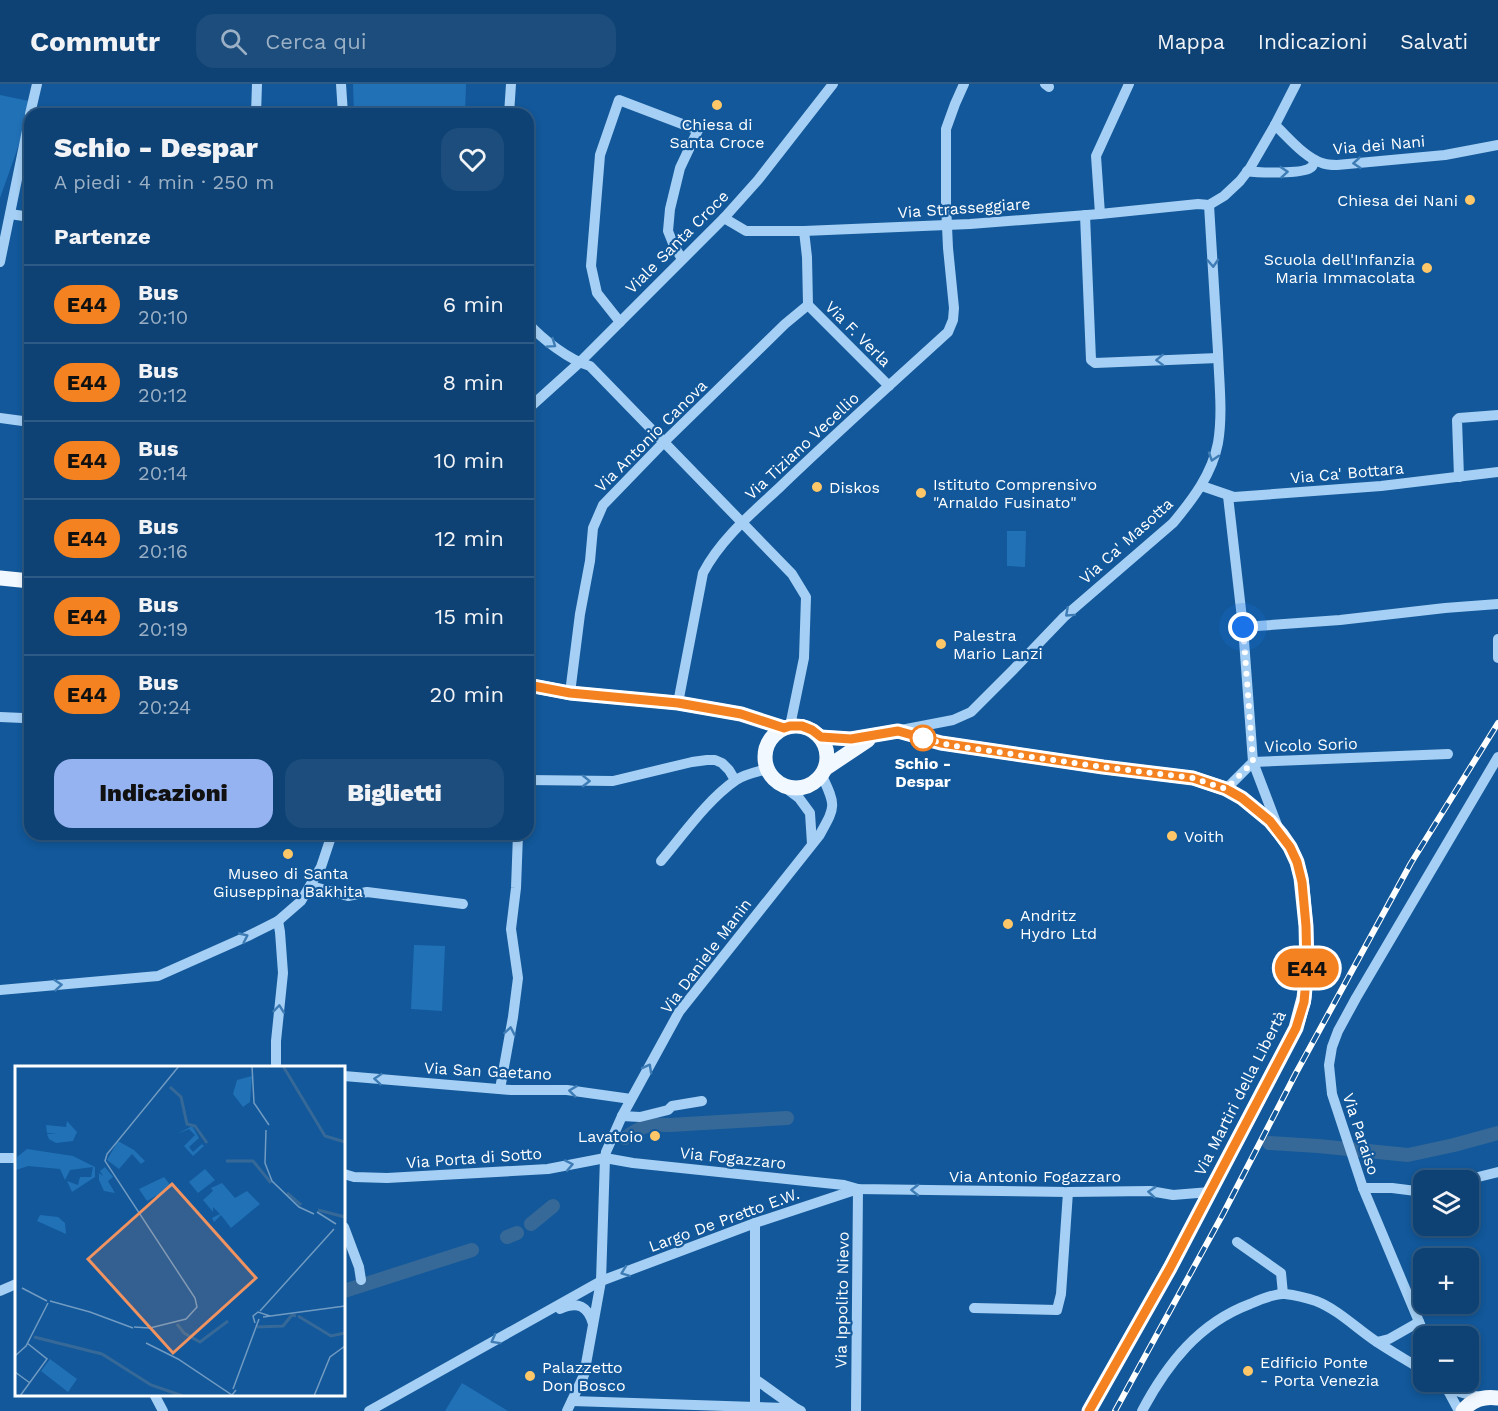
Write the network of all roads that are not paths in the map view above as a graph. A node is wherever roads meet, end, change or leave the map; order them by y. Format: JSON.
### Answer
{"nodes":[{"id":1,"x":37,"y":84,"type":"edge"},
{"id":2,"x":257,"y":84,"type":"edge"},
{"id":3,"x":341,"y":84,"type":"edge"},
{"id":4,"x":511,"y":84,"type":"edge"},
{"id":5,"x":833,"y":84,"type":"edge"},
{"id":6,"x":964,"y":84,"type":"edge"},
{"id":7,"x":1129,"y":84,"type":"edge"},
{"id":8,"x":1296,"y":84,"type":"edge"},
{"id":9,"x":32,"y":108,"type":"edge"},
{"id":10,"x":256,"y":108,"type":"edge"},
{"id":11,"x":343,"y":108,"type":"edge"},
{"id":12,"x":509,"y":108,"type":"edge"},
{"id":13,"x":1275,"y":125,"type":"junction"},
{"id":14,"x":1498,"y":145,"type":"edge"},
{"id":15,"x":24,"y":153,"type":"edge"},
{"id":16,"x":1314,"y":160,"type":"junction"},
{"id":17,"x":1247,"y":171,"type":"junction"},
{"id":18,"x":1209,"y":205,"type":"junction"},
{"id":19,"x":10,"y":214,"type":"junction"},
{"id":20,"x":1100,"y":214,"type":"junction"},
{"id":21,"x":1085,"y":215,"type":"junction"},
{"id":22,"x":24,"y":216,"type":"edge"},
{"id":23,"x":724,"y":218,"type":"junction"},
{"id":24,"x":947,"y":225,"type":"junction"},
{"id":25,"x":804,"y":231,"type":"junction"},
{"id":26,"x":682,"y":259,"type":"junction"},
{"id":27,"x":0,"y":262,"type":"edge"},
{"id":28,"x":808,"y":305,"type":"junction"},
{"id":29,"x":620,"y":322,"type":"junction"},
{"id":30,"x":534,"y":330,"type":"edge"},
{"id":31,"x":1218,"y":358,"type":"junction"},
{"id":32,"x":579,"y":363,"type":"junction"},
{"id":33,"x":889,"y":386,"type":"junction"},
{"id":34,"x":534,"y":404,"type":"edge"},
{"id":35,"x":1498,"y":415,"type":"edge"},
{"id":36,"x":0,"y":418,"type":"edge"},
{"id":37,"x":24,"y":421,"type":"edge"},
{"id":38,"x":664,"y":442,"type":"junction"},
{"id":39,"x":1498,"y":472,"type":"edge"},
{"id":40,"x":1459,"y":477,"type":"junction"},
{"id":41,"x":1202,"y":486,"type":"junction"},
{"id":42,"x":1228,"y":496,"type":"junction"},
{"id":43,"x":742,"y":523,"type":"junction"},
{"id":44,"x":0,"y":578,"type":"edge"},
{"id":45,"x":24,"y":580,"type":"edge"},
{"id":46,"x":1498,"y":604,"type":"edge"},
{"id":47,"x":1243,"y":627,"type":"junction"},
{"id":48,"x":1498,"y":639,"type":"edge"},
{"id":49,"x":1498,"y":658,"type":"edge"},
{"id":50,"x":534,"y":686,"type":"edge"},
{"id":51,"x":570,"y":693,"type":"junction"},
{"id":52,"x":678,"y":703,"type":"junction"},
{"id":53,"x":747,"y":716,"type":"junction"},
{"id":54,"x":0,"y":717,"type":"edge"},
{"id":55,"x":24,"y":718,"type":"edge"},
{"id":56,"x":787,"y":727,"type":"junction"},
{"id":57,"x":898,"y":731,"type":"junction"},
{"id":58,"x":876,"y":735,"type":"junction"},
{"id":59,"x":821,"y":737,"type":"junction"},
{"id":60,"x":767,"y":744,"type":"junction"},
{"id":61,"x":1448,"y":754,"type":"dead end"},
{"id":62,"x":1498,"y":757,"type":"edge"},
{"id":63,"x":1253,"y":762,"type":"junction"},
{"id":64,"x":767,"y":769,"type":"junction"},
{"id":65,"x":824,"y":772,"type":"junction"},
{"id":66,"x":534,"y":780,"type":"edge"},
{"id":67,"x":735,"y":780,"type":"junction"},
{"id":68,"x":783,"y":786,"type":"junction"},
{"id":69,"x":1226,"y":789,"type":"junction"},
{"id":70,"x":832,"y":810,"type":"junction"},
{"id":71,"x":810,"y":813,"type":"junction"},
{"id":72,"x":1281,"y":834,"type":"junction"},
{"id":73,"x":330,"y":840,"type":"edge"},
{"id":74,"x":518,"y":840,"type":"edge"},
{"id":75,"x":812,"y":844,"type":"junction"},
{"id":76,"x":661,"y":861,"type":"dead end"},
{"id":77,"x":311,"y":886,"type":"junction"},
{"id":78,"x":463,"y":904,"type":"dead end"},
{"id":79,"x":278,"y":921,"type":"junction"},
{"id":80,"x":0,"y":990,"type":"edge"},
{"id":81,"x":276,"y":1066,"type":"edge"},
{"id":82,"x":345,"y":1077,"type":"edge"},
{"id":83,"x":500,"y":1089,"type":"junction"},
{"id":84,"x":631,"y":1099,"type":"junction"},
{"id":85,"x":702,"y":1101,"type":"dead end"},
{"id":86,"x":622,"y":1116,"type":"junction"},
{"id":87,"x":605,"y":1158,"type":"junction"},
{"id":88,"x":1498,"y":1172,"type":"edge"},
{"id":89,"x":345,"y":1174,"type":"edge"},
{"id":90,"x":1479,"y":1177,"type":"edge"},
{"id":91,"x":1363,"y":1188,"type":"junction"},
{"id":92,"x":858,"y":1189,"type":"junction"},
{"id":93,"x":1413,"y":1191,"type":"edge"},
{"id":94,"x":1068,"y":1192,"type":"junction"},
{"id":95,"x":1210,"y":1192,"type":"junction"},
{"id":96,"x":755,"y":1223,"type":"junction"},
{"id":97,"x":345,"y":1230,"type":"edge"},
{"id":98,"x":1237,"y":1242,"type":"dead end"},
{"id":99,"x":361,"y":1280,"type":"dead end"},
{"id":100,"x":601,"y":1281,"type":"junction"},
{"id":101,"x":15,"y":1284,"type":"edge"},
{"id":102,"x":0,"y":1291,"type":"edge"},
{"id":103,"x":1283,"y":1294,"type":"junction"},
{"id":104,"x":974,"y":1308,"type":"dead end"},
{"id":105,"x":1419,"y":1322,"type":"junction"},
{"id":106,"x":525,"y":1324,"type":"junction"},
{"id":107,"x":594,"y":1325,"type":"junction"},
{"id":108,"x":1421,"y":1326,"type":"edge"},
{"id":109,"x":1377,"y":1342,"type":"junction"},
{"id":110,"x":1413,"y":1364,"type":"edge"},
{"id":111,"x":755,"y":1379,"type":"junction"},
{"id":112,"x":1448,"y":1392,"type":"edge"},
{"id":113,"x":1459,"y":1392,"type":"edge"},
{"id":114,"x":155,"y":1396,"type":"edge"},
{"id":115,"x":1482,"y":1398,"type":"junction"},
{"id":116,"x":1498,"y":1398,"type":"edge"},
{"id":117,"x":569,"y":1406,"type":"edge"},
{"id":118,"x":755,"y":1408,"type":"junction"},
{"id":119,"x":799,"y":1410,"type":"edge"},
{"id":120,"x":163,"y":1411,"type":"edge"},
{"id":121,"x":369,"y":1411,"type":"edge"},
{"id":122,"x":856,"y":1411,"type":"edge"},
{"id":123,"x":1089,"y":1411,"type":"edge"},
{"id":124,"x":1142,"y":1411,"type":"edge"},
{"id":125,"x":1461,"y":1411,"type":"edge"}],
"edges":[{"from":1,"to":9,"type":"street"},
{"from":2,"to":10,"type":"street"},
{"from":3,"to":11,"type":"street"},
{"from":4,"to":12,"type":"street"},
{"from":5,"to":23,"type":"street","name":"Viale Santa Croce"},
{"from":6,"to":24,"type":"street","name":"Via Tiziano Vecellio"},
{"from":7,"to":20,"type":"street"},
{"from":8,"to":13,"type":"street"},
{"from":13,"to":16,"type":"street","name":"Via dei Nani"},
{"from":13,"to":17,"type":"street"},
{"from":14,"to":16,"type":"street","name":"Via dei Nani","one_way":true},
{"from":15,"to":19,"type":"street"},
{"from":17,"to":16,"type":"street","one_way":true},
{"from":17,"to":18,"type":"street"},
{"from":18,"to":20,"type":"street","name":"Via Strasseggiare"},
{"from":18,"to":31,"type":"street","name":"Via Ca' Masotta","one_way":true},
{"from":19,"to":22,"type":"street"},
{"from":19,"to":27,"type":"street"},
{"from":20,"to":21,"type":"street","name":"Via Strasseggiare"},
{"from":21,"to":24,"type":"street","name":"Via Strasseggiare"},
{"from":31,"to":21,"type":"street","one_way":true},
{"from":23,"to":25,"type":"street","name":"Via Strasseggiare"},
{"from":23,"to":26,"type":"street","name":"Viale Santa Croce"},
{"from":24,"to":25,"type":"street","name":"Via Strasseggiare"},
{"from":24,"to":33,"type":"street","name":"Via Tiziano Vecellio"},
{"from":25,"to":28,"type":"street","name":"Via F. Verla"},
{"from":26,"to":29,"type":"street","name":"Viale Santa Croce"},
{"from":26,"to":29,"type":"street"},
{"from":28,"to":33,"type":"street","name":"Via F. Verla"},
{"from":28,"to":38,"type":"street","name":"Via Antonio Canova"},
{"from":29,"to":32,"type":"street","name":"Viale Santa Croce"},
{"from":30,"to":32,"type":"street","one_way":true},
{"from":31,"to":41,"type":"street","name":"Via Ca' Masotta","one_way":true},
{"from":32,"to":34,"type":"street","name":"Viale Santa Croce"},
{"from":32,"to":38,"type":"street"},
{"from":33,"to":43,"type":"street","name":"Via Tiziano Vecellio"},
{"from":35,"to":40,"type":"street"},
{"from":36,"to":37,"type":"street"},
{"from":38,"to":43,"type":"street"},
{"from":38,"to":51,"type":"street","name":"Via Antonio Canova"},
{"from":39,"to":40,"type":"street","name":"Via Ca' Bottara"},
{"from":40,"to":42,"type":"street","name":"Via Ca' Bottara"},
{"from":41,"to":42,"type":"street","name":"Via Ca' Bottara"},
{"from":41,"to":57,"type":"street","name":"Via Ca' Masotta","one_way":true},
{"from":42,"to":47,"type":"street"},
{"from":43,"to":52,"type":"street","name":"Via Tiziano Vecellio"},
{"from":43,"to":56,"type":"street"},
{"from":44,"to":45,"type":"main road"},
{"from":46,"to":47,"type":"street"},
{"from":47,"to":63,"type":"street"},
{"from":48,"to":49,"type":"street"},
{"from":50,"to":51,"type":"main road","name":"Via Martiri della Libertà"},
{"from":51,"to":52,"type":"main road","name":"Via Martiri della Libertà"},
{"from":52,"to":53,"type":"main road","name":"Via Martiri della Libertà"},
{"from":53,"to":56,"type":"main road","name":"Via Martiri della Libertà"},
{"from":53,"to":60,"type":"main road"},
{"from":54,"to":55,"type":"street"},
{"from":56,"to":59,"type":"main road","name":"Via Martiri della Libertà"},
{"from":56,"to":60,"type":"main road"},
{"from":57,"to":58,"type":"main road","name":"Via Martiri della Libertà"},
{"from":57,"to":69,"type":"main road","name":"Via Martiri della Libertà"},
{"from":58,"to":59,"type":"main road","name":"Via Martiri della Libertà"},
{"from":58,"to":65,"type":"main road","name":"Via Martiri della Libertà"},
{"from":59,"to":65,"type":"main road"},
{"from":60,"to":64,"type":"main road"},
{"from":61,"to":63,"type":"street","name":"Vicolo Sorio"},
{"from":62,"to":91,"type":"street","name":"Via Paraiso"},
{"from":63,"to":69,"type":"street"},
{"from":63,"to":72,"type":"street","name":"Vicolo Sorio"},
{"from":64,"to":67,"type":"street"},
{"from":64,"to":68,"type":"main road"},
{"from":65,"to":68,"type":"main road","name":"Via Martiri della Libertà"},
{"from":65,"to":70,"type":"street"},
{"from":66,"to":67,"type":"street","one_way":true},
{"from":67,"to":76,"type":"street"},
{"from":68,"to":71,"type":"street"},
{"from":69,"to":72,"type":"main road","name":"Via Martiri della Libertà"},
{"from":70,"to":71,"type":"street"},
{"from":70,"to":75,"type":"street","name":"Via Daniele Manin"},
{"from":71,"to":75,"type":"street"},
{"from":72,"to":95,"type":"main road","name":"Via Martiri della Libertà"},
{"from":73,"to":77,"type":"street"},
{"from":83,"to":74,"type":"street","one_way":true},
{"from":84,"to":75,"type":"street","name":"Via Daniele Manin","one_way":true},
{"from":77,"to":78,"type":"street"},
{"from":77,"to":79,"type":"street"},
{"from":80,"to":79,"type":"street","one_way":true},
{"from":81,"to":79,"type":"street","one_way":true},
{"from":83,"to":82,"type":"street","name":"Via San Gaetano","one_way":true},
{"from":84,"to":83,"type":"street","name":"Via San Gaetano","one_way":true},
{"from":84,"to":86,"type":"street","name":"Via Daniele Manin"},
{"from":85,"to":86,"type":"street"},
{"from":86,"to":87,"type":"street","name":"Via Daniele Manin"},
{"from":89,"to":87,"type":"street","name":"Via Porta di Sotto","one_way":true},
{"from":87,"to":92,"type":"street","name":"Via Fogazzaro"},
{"from":87,"to":100,"type":"street","name":"Via Daniele Manin"},
{"from":88,"to":90,"type":"street"},
{"from":91,"to":93,"type":"street"},
{"from":91,"to":105,"type":"street","name":"Via Paraiso"},
{"from":94,"to":92,"type":"street","name":"Via Antonio Fogazzaro","one_way":true},
{"from":92,"to":96,"type":"street","name":"Largo De Pretto E.W."},
{"from":92,"to":122,"type":"street","name":"Via Ippolito Nievo"},
{"from":95,"to":94,"type":"street","name":"Via Antonio Fogazzaro","one_way":true},
{"from":94,"to":104,"type":"street"},
{"from":95,"to":123,"type":"main road","name":"Via Martiri della Libertà"},
{"from":96,"to":100,"type":"street","name":"Largo De Pretto E.W.","one_way":true},
{"from":96,"to":111,"type":"street"},
{"from":97,"to":99,"type":"street"},
{"from":98,"to":103,"type":"street"},
{"from":100,"to":106,"type":"street","name":"Largo De Pretto E.W."},
{"from":100,"to":107,"type":"street","name":"Via Daniele Manin"},
{"from":101,"to":102,"type":"street"},
{"from":103,"to":109,"type":"street"},
{"from":103,"to":124,"type":"street"},
{"from":105,"to":108,"type":"street","name":"Via Paraiso"},
{"from":105,"to":109,"type":"street"},
{"from":106,"to":107,"type":"street"},
{"from":106,"to":121,"type":"street","one_way":true},
{"from":107,"to":117,"type":"street","name":"Via Daniele Manin"},
{"from":109,"to":110,"type":"street"},
{"from":111,"to":118,"type":"street"},
{"from":111,"to":119,"type":"street"},
{"from":112,"to":125,"type":"street"},
{"from":113,"to":115,"type":"street"},
{"from":114,"to":120,"type":"street"},
{"from":115,"to":116,"type":"main road"},
{"from":115,"to":125,"type":"main road"},
{"from":117,"to":118,"type":"street"},
{"from":118,"to":119,"type":"street"}]}
